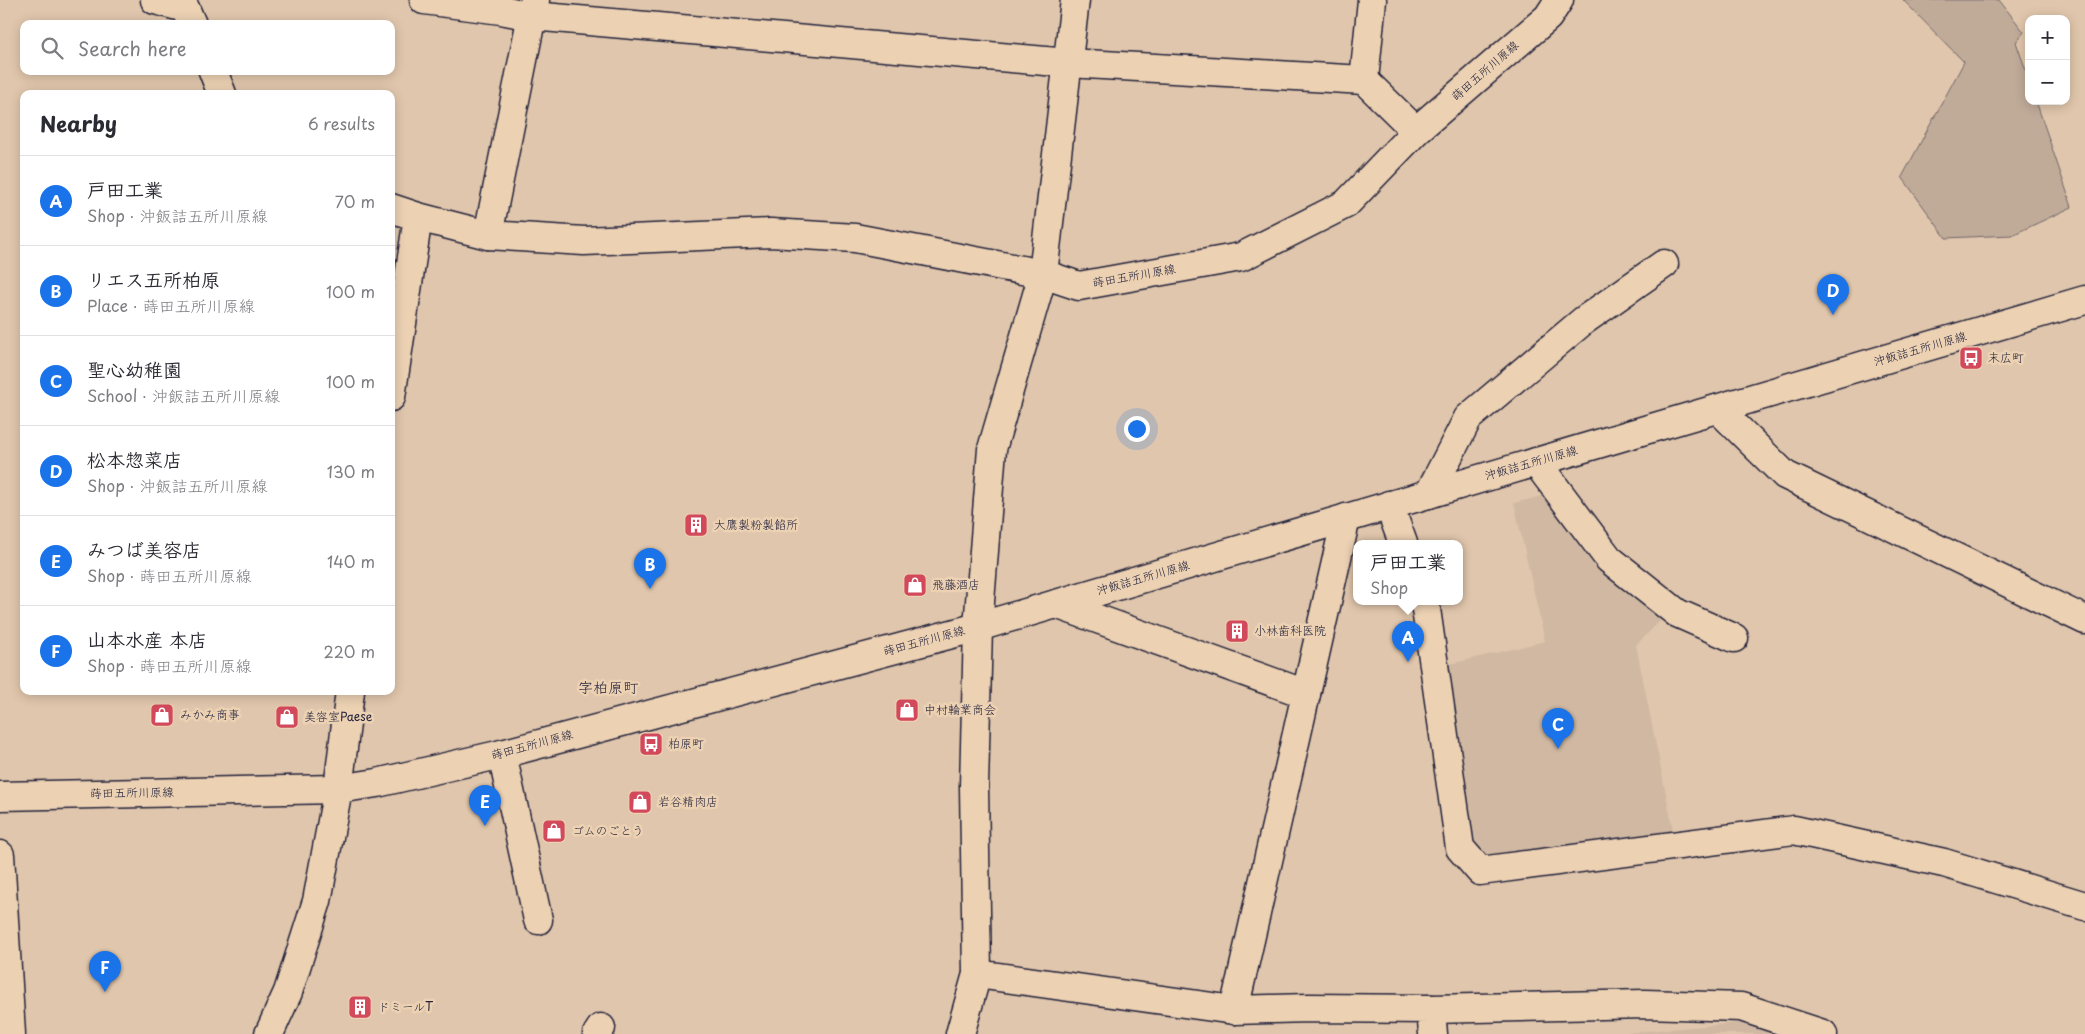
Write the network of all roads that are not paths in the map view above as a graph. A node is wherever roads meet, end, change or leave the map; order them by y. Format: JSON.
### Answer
{"nodes":[{"id":1,"x":155,"y":0,"type":"edge"},
{"id":2,"x":424,"y":0,"type":"edge"},
{"id":3,"x":1075,"y":0,"type":"edge"},
{"id":4,"x":1372,"y":0,"type":"edge"},
{"id":5,"x":1559,"y":0,"type":"edge"},
{"id":6,"x":534,"y":8,"type":"edge"},
{"id":7,"x":190,"y":11,"type":"edge"},
{"id":8,"x":1068,"y":63,"type":"junction"},
{"id":9,"x":215,"y":75,"type":"edge"},
{"id":10,"x":1364,"y":80,"type":"junction"},
{"id":11,"x":220,"y":90,"type":"edge"},
{"id":12,"x":1416,"y":131,"type":"junction"},
{"id":13,"x":395,"y":209,"type":"edge"},
{"id":14,"x":418,"y":216,"type":"junction"},
{"id":15,"x":488,"y":235,"type":"junction"},
{"id":16,"x":1664,"y":264,"type":"dead end"},
{"id":17,"x":1043,"y":274,"type":"junction"},
{"id":18,"x":2085,"y":300,"type":"edge"},
{"id":19,"x":395,"y":370,"type":"edge"},
{"id":20,"x":1718,"y":409,"type":"junction"},
{"id":21,"x":1536,"y":462,"type":"junction"},
{"id":22,"x":1429,"y":494,"type":"junction"},
{"id":23,"x":1389,"y":505,"type":"junction"},
{"id":24,"x":1346,"y":518,"type":"junction"},
{"id":25,"x":1402,"y":540,"type":"edge"},
{"id":26,"x":1056,"y":604,"type":"junction"},
{"id":27,"x":1424,"y":605,"type":"edge"},
{"id":28,"x":2085,"y":620,"type":"edge"},
{"id":29,"x":978,"y":627,"type":"junction"},
{"id":30,"x":1734,"y":638,"type":"dead end"},
{"id":31,"x":1306,"y":694,"type":"junction"},
{"id":32,"x":350,"y":695,"type":"edge"},
{"id":33,"x":502,"y":754,"type":"junction"},
{"id":34,"x":338,"y":789,"type":"junction"},
{"id":35,"x":0,"y":796,"type":"edge"},
{"id":36,"x":0,"y":855,"type":"edge"},
{"id":37,"x":2085,"y":906,"type":"edge"},
{"id":38,"x":538,"y":920,"type":"dead end"},
{"id":39,"x":976,"y":974,"type":"junction"},
{"id":40,"x":1234,"y":1010,"type":"junction"},
{"id":41,"x":1432,"y":1021,"type":"edge"},
{"id":42,"x":10,"y":1034,"type":"edge"},
{"id":43,"x":269,"y":1034,"type":"edge"},
{"id":44,"x":960,"y":1034,"type":"edge"},
{"id":45,"x":1823,"y":1034,"type":"edge"}],
"edges":[{"from":1,"to":7,"type":"street"},
{"from":2,"to":6,"type":"street"},
{"from":3,"to":8,"type":"street"},
{"from":4,"to":10,"type":"street"},
{"from":5,"to":12,"type":"street","name":"蒔田五所川原線"},
{"from":6,"to":8,"type":"street"},
{"from":6,"to":15,"type":"street"},
{"from":8,"to":10,"type":"street"},
{"from":8,"to":17,"type":"street"},
{"from":9,"to":11,"type":"street"},
{"from":10,"to":12,"type":"street"},
{"from":12,"to":17,"type":"street","name":"蒔田五所川原線"},
{"from":13,"to":14,"type":"street"},
{"from":14,"to":15,"type":"street"},
{"from":14,"to":19,"type":"street"},
{"from":15,"to":17,"type":"street"},
{"from":16,"to":22,"type":"street"},
{"from":17,"to":29,"type":"street","name":"蒔田五所川原線"},
{"from":18,"to":20,"type":"street","name":"沖飯詰五所川原線"},
{"from":20,"to":21,"type":"street","name":"沖飯詰五所川原線"},
{"from":20,"to":28,"type":"street"},
{"from":21,"to":22,"type":"street","name":"沖飯詰五所川原線"},
{"from":21,"to":30,"type":"street"},
{"from":22,"to":23,"type":"street","name":"沖飯詰五所川原線"},
{"from":23,"to":24,"type":"street","name":"沖飯詰五所川原線"},
{"from":23,"to":25,"type":"street"},
{"from":24,"to":26,"type":"street","name":"沖飯詰五所川原線"},
{"from":24,"to":31,"type":"street"},
{"from":26,"to":29,"type":"street","name":"沖飯詰五所川原線"},
{"from":26,"to":31,"type":"street"},
{"from":27,"to":37,"type":"street"},
{"from":29,"to":33,"type":"street","name":"蒔田五所川原線"},
{"from":29,"to":39,"type":"street"},
{"from":31,"to":40,"type":"street"},
{"from":32,"to":34,"type":"street"},
{"from":33,"to":34,"type":"street","name":"蒔田五所川原線"},
{"from":33,"to":38,"type":"street"},
{"from":34,"to":35,"type":"street","name":"蒔田五所川原線"},
{"from":34,"to":43,"type":"street"},
{"from":36,"to":42,"type":"street"},
{"from":39,"to":40,"type":"street"},
{"from":39,"to":44,"type":"street"},
{"from":40,"to":41,"type":"street"},
{"from":41,"to":45,"type":"street"}]}
